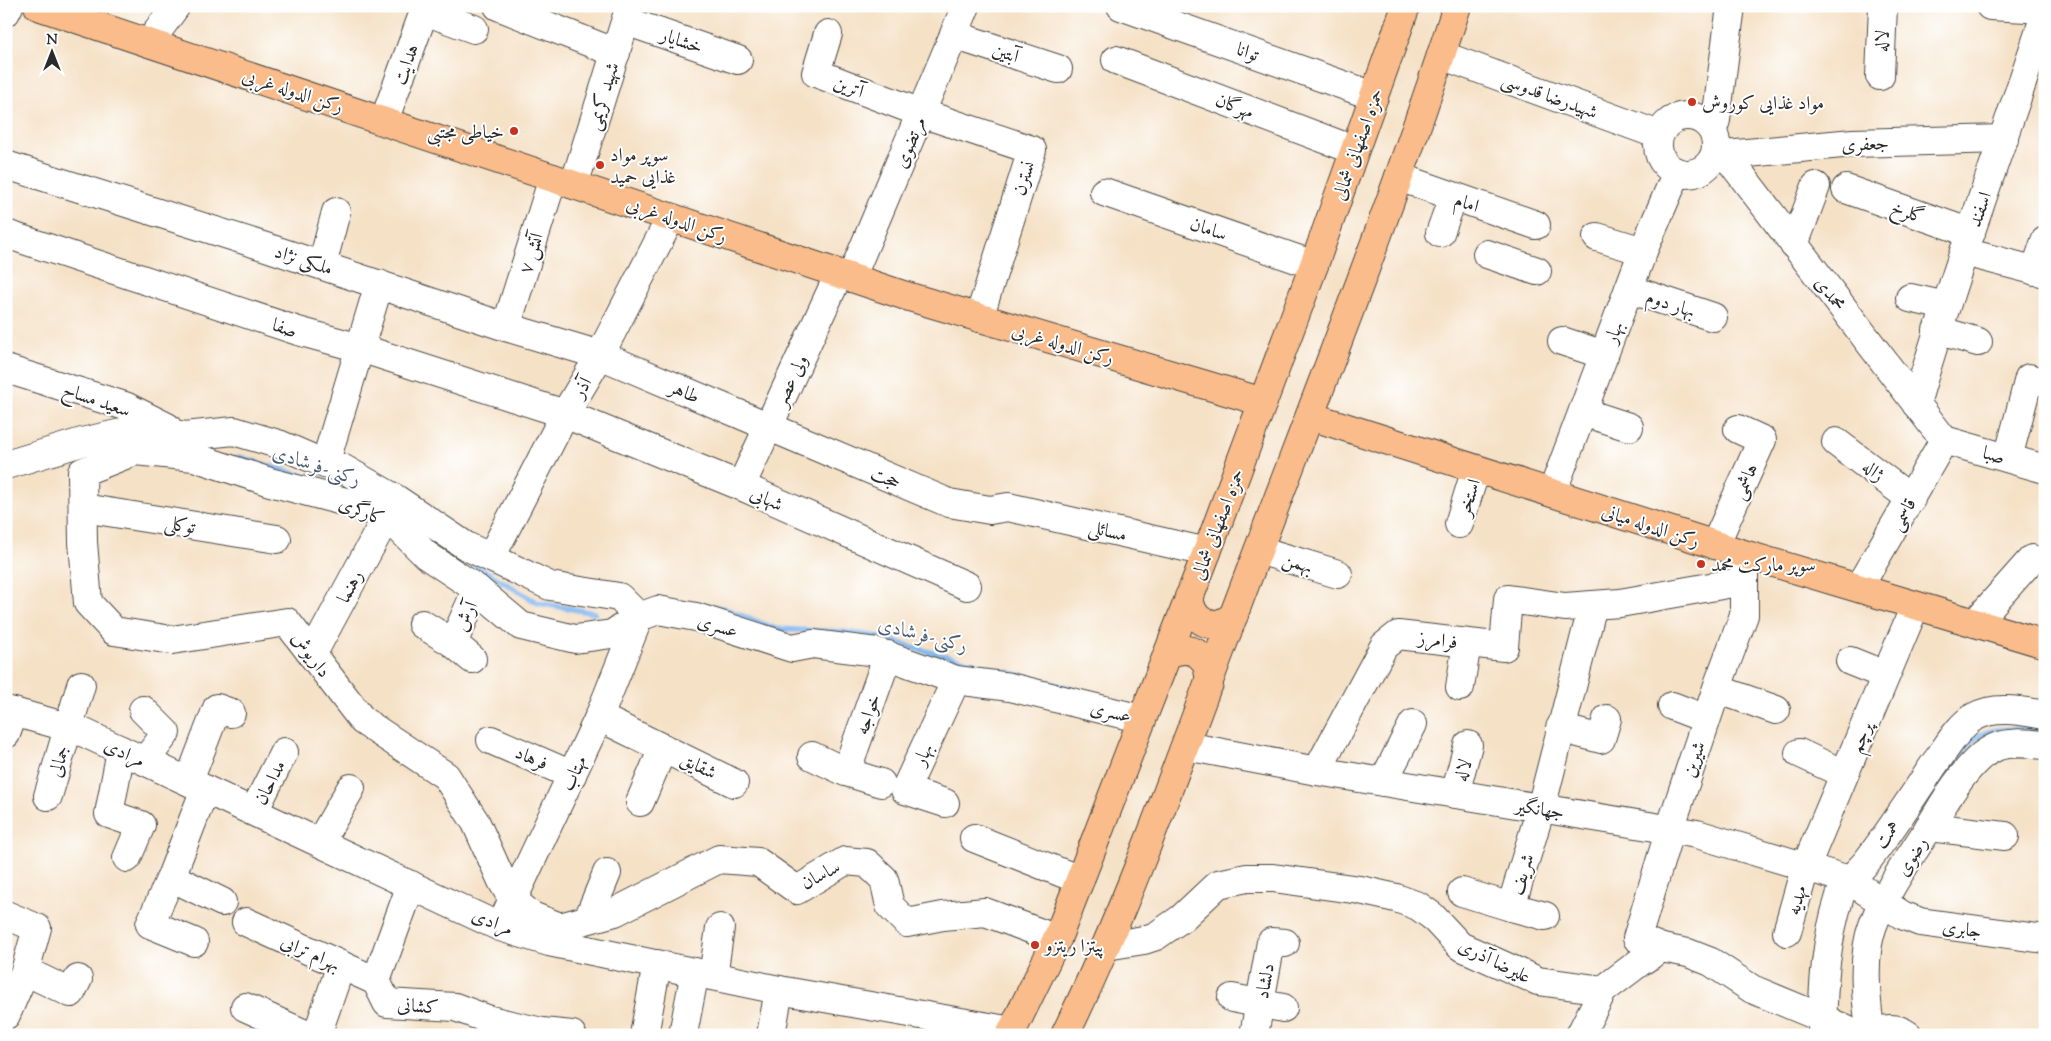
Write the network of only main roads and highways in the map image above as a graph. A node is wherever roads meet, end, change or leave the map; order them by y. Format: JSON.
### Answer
{"nodes":[{"id":1,"x":38,"y":6,"type":"edge"},
{"id":2,"x":1406,"y":6,"type":"edge"},
{"id":3,"x":1457,"y":6,"type":"edge"},
{"id":4,"x":1263,"y":402,"type":"junction"},
{"id":5,"x":1310,"y":416,"type":"junction"},
{"id":6,"x":1189,"y":597,"type":"junction"},
{"id":7,"x":1234,"y":615,"type":"junction"},
{"id":8,"x":2037,"y":644,"type":"edge"},
{"id":9,"x":1168,"y":654,"type":"junction"},
{"id":10,"x":1208,"y":684,"type":"junction"},
{"id":11,"x":1011,"y":1033,"type":"edge"},
{"id":12,"x":1065,"y":1035,"type":"edge"}],
"edges":[{"from":1,"to":4,"type":"main road","name":"رکن الدوله غربی"},
{"from":2,"to":4,"type":"main road","name":"حمزه اصفهانی شمالی"},
{"from":3,"to":5,"type":"main road"},
{"from":4,"to":6,"type":"main road","name":"حمزه اصفهانی شمالی"},
{"from":5,"to":7,"type":"main road"},
{"from":5,"to":8,"type":"main road","name":"رکن الدوله میانی"},
{"from":6,"to":7,"type":"main road"},
{"from":6,"to":9,"type":"main road","name":"حمزه اصفهانی شمالی"},
{"from":7,"to":10,"type":"main road"},
{"from":9,"to":10,"type":"main road"},
{"from":9,"to":11,"type":"main road","name":"حمزه اصفهانی شمالی"},
{"from":10,"to":12,"type":"main road"}]}
